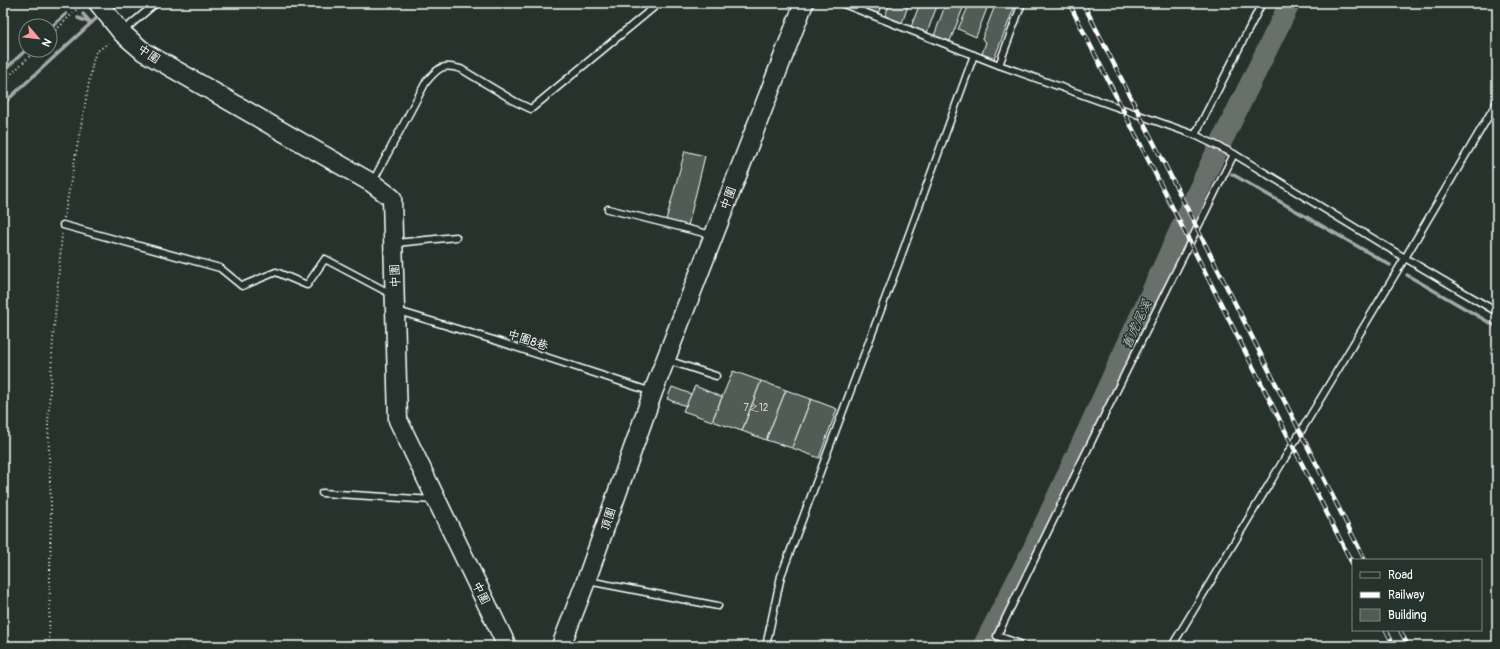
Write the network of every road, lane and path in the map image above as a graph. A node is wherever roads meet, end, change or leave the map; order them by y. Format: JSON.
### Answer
{"nodes":[{"id":1,"x":83,"y":3,"type":"edge"},
{"id":2,"x":98,"y":3,"type":"edge"},
{"id":3,"x":156,"y":3,"type":"edge"},
{"id":4,"x":659,"y":3,"type":"edge"},
{"id":5,"x":804,"y":3,"type":"edge"},
{"id":6,"x":841,"y":3,"type":"edge"},
{"id":7,"x":1022,"y":3,"type":"edge"},
{"id":8,"x":1262,"y":3,"type":"edge"},
{"id":9,"x":58,"y":28,"type":"edge"},
{"id":10,"x":122,"y":33,"type":"junction"},
{"id":11,"x":974,"y":55,"type":"junction"},
{"id":12,"x":28,"y":58,"type":"edge"},
{"id":13,"x":999,"y":65,"type":"junction"},
{"id":14,"x":3,"y":82,"type":"edge"},
{"id":15,"x":1497,"y":102,"type":"edge"},
{"id":16,"x":1195,"y":135,"type":"junction"},
{"id":17,"x":1234,"y":154,"type":"junction"},
{"id":18,"x":372,"y":183,"type":"junction"},
{"id":19,"x":608,"y":209,"type":"dead end"},
{"id":20,"x":62,"y":225,"type":"junction"},
{"id":21,"x":714,"y":235,"type":"junction"},
{"id":22,"x":456,"y":237,"type":"dead end"},
{"id":23,"x":394,"y":244,"type":"junction"},
{"id":24,"x":1405,"y":258,"type":"junction"},
{"id":25,"x":396,"y":303,"type":"junction"},
{"id":26,"x":1497,"y":312,"type":"edge"},
{"id":27,"x":666,"y":360,"type":"junction"},
{"id":28,"x":716,"y":376,"type":"dead end"},
{"id":29,"x":653,"y":392,"type":"junction"},
{"id":30,"x":322,"y":493,"type":"dead end"},
{"id":31,"x":437,"y":500,"type":"junction"},
{"id":32,"x":586,"y":581,"type":"junction"},
{"id":33,"x":718,"y":606,"type":"dead end"},
{"id":34,"x":49,"y":646,"type":"edge"},
{"id":35,"x":507,"y":646,"type":"edge"},
{"id":36,"x":561,"y":646,"type":"edge"},
{"id":37,"x":766,"y":646,"type":"edge"},
{"id":38,"x":1026,"y":646,"type":"edge"},
{"id":39,"x":1172,"y":646,"type":"edge"}],
"edges":[{"from":1,"to":9,"type":"path"},
{"from":2,"to":10,"type":"street","name":"中圍"},
{"from":3,"to":10,"type":"lane"},
{"from":4,"to":18,"type":"lane"},
{"from":5,"to":21,"type":"street","name":"中圍"},
{"from":6,"to":11,"type":"lane"},
{"from":7,"to":13,"type":"lane"},
{"from":8,"to":16,"type":"lane"},
{"from":10,"to":18,"type":"street","name":"中圍"},
{"from":10,"to":20,"type":"path"},
{"from":11,"to":13,"type":"lane"},
{"from":11,"to":37,"type":"lane"},
{"from":12,"to":14,"type":"path"},
{"from":13,"to":16,"type":"lane"},
{"from":15,"to":24,"type":"lane"},
{"from":16,"to":17,"type":"lane"},
{"from":17,"to":24,"type":"lane"},
{"from":17,"to":38,"type":"lane"},
{"from":18,"to":23,"type":"street","name":"中圍"},
{"from":19,"to":21,"type":"lane"},
{"from":20,"to":25,"type":"lane","name":"中圍8巷"},
{"from":20,"to":34,"type":"path"},
{"from":21,"to":27,"type":"street","name":"中圍"},
{"from":22,"to":23,"type":"lane"},
{"from":23,"to":25,"type":"street","name":"中圍"},
{"from":24,"to":26,"type":"lane"},
{"from":24,"to":39,"type":"lane"},
{"from":25,"to":29,"type":"lane","name":"中圍8巷"},
{"from":25,"to":31,"type":"street","name":"中圍"},
{"from":27,"to":28,"type":"lane"},
{"from":27,"to":29,"type":"street","name":"中圍"},
{"from":29,"to":32,"type":"street","name":"頂圍"},
{"from":30,"to":31,"type":"lane"},
{"from":31,"to":35,"type":"street","name":"中圍"},
{"from":32,"to":33,"type":"lane"},
{"from":32,"to":36,"type":"street","name":"頂圍"}]}
